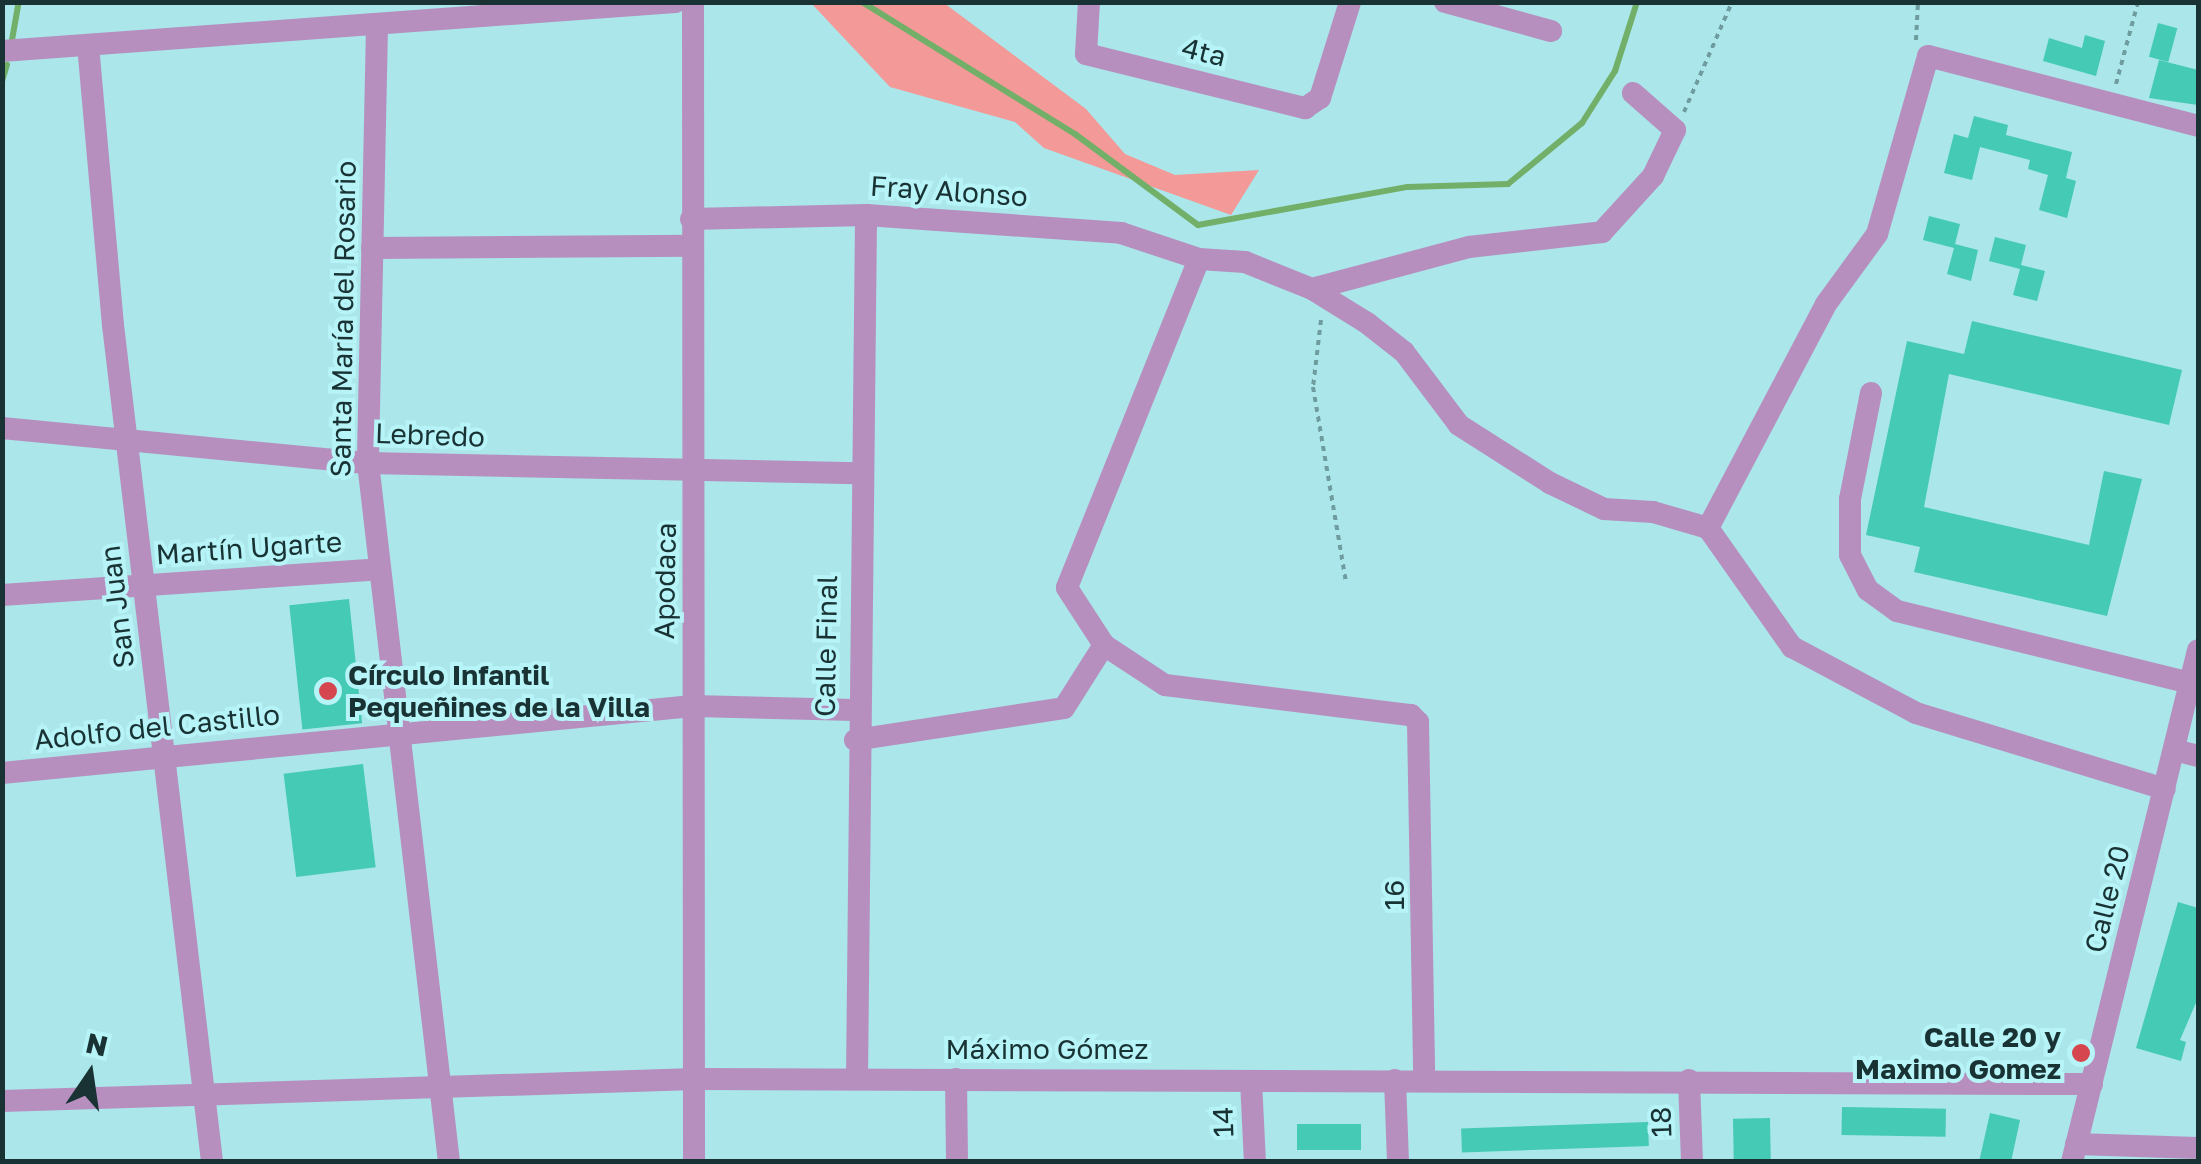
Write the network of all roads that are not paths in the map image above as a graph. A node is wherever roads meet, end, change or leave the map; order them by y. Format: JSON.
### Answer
{"nodes":[{"id":1,"x":675,"y":2,"type":"edge"},
{"id":2,"x":693,"y":2,"type":"edge"},
{"id":3,"x":1089,"y":2,"type":"edge"},
{"id":4,"x":1350,"y":2,"type":"edge"},
{"id":5,"x":1445,"y":2,"type":"edge"},
{"id":6,"x":377,"y":26,"type":"junction"},
{"id":7,"x":1551,"y":31,"type":"dead end"},
{"id":8,"x":88,"y":45,"type":"junction"},
{"id":9,"x":2,"y":51,"type":"edge"},
{"id":10,"x":1633,"y":93,"type":"dead end"},
{"id":11,"x":2198,"y":126,"type":"edge"},
{"id":12,"x":866,"y":215,"type":"junction"},
{"id":13,"x":691,"y":218,"type":"junction"},
{"id":14,"x":692,"y":246,"type":"junction"},
{"id":15,"x":372,"y":248,"type":"junction"},
{"id":16,"x":1199,"y":259,"type":"junction"},
{"id":17,"x":1320,"y":293,"type":"junction"},
{"id":18,"x":1871,"y":393,"type":"dead end"},
{"id":19,"x":2,"y":428,"type":"edge"},
{"id":20,"x":128,"y":438,"type":"junction"},
{"id":21,"x":368,"y":464,"type":"junction"},
{"id":22,"x":858,"y":472,"type":"junction"},
{"id":23,"x":696,"y":474,"type":"junction"},
{"id":24,"x":1708,"y":528,"type":"junction"},
{"id":25,"x":379,"y":570,"type":"junction"},
{"id":26,"x":145,"y":586,"type":"junction"},
{"id":27,"x":2,"y":595,"type":"edge"},
{"id":28,"x":1104,"y":646,"type":"junction"},
{"id":29,"x":2198,"y":650,"type":"edge"},
{"id":30,"x":2190,"y":683,"type":"junction"},
{"id":31,"x":692,"y":706,"type":"junction"},
{"id":32,"x":855,"y":710,"type":"junction"},
{"id":33,"x":397,"y":731,"type":"junction"},
{"id":34,"x":855,"y":740,"type":"junction"},
{"id":35,"x":2174,"y":750,"type":"junction"},
{"id":36,"x":2198,"y":756,"type":"edge"},
{"id":37,"x":165,"y":757,"type":"junction"},
{"id":38,"x":2,"y":773,"type":"edge"},
{"id":39,"x":2165,"y":789,"type":"junction"},
{"id":40,"x":857,"y":1078,"type":"junction"},
{"id":41,"x":696,"y":1079,"type":"junction"},
{"id":42,"x":956,"y":1079,"type":"junction"},
{"id":43,"x":1251,"y":1080,"type":"junction"},
{"id":44,"x":1395,"y":1080,"type":"junction"},
{"id":45,"x":1424,"y":1080,"type":"junction"},
{"id":46,"x":1690,"y":1080,"type":"junction"},
{"id":47,"x":2092,"y":1084,"type":"junction"},
{"id":48,"x":440,"y":1086,"type":"junction"},
{"id":49,"x":204,"y":1093,"type":"junction"},
{"id":50,"x":2,"y":1101,"type":"edge"},
{"id":51,"x":2198,"y":1148,"type":"edge"},
{"id":52,"x":2074,"y":1153,"type":"edge"},
{"id":53,"x":212,"y":1162,"type":"edge"},
{"id":54,"x":449,"y":1162,"type":"edge"},
{"id":55,"x":694,"y":1162,"type":"edge"},
{"id":56,"x":957,"y":1162,"type":"edge"},
{"id":57,"x":1255,"y":1162,"type":"edge"},
{"id":58,"x":1398,"y":1162,"type":"edge"},
{"id":59,"x":1692,"y":1162,"type":"edge"}],
"edges":[{"from":1,"to":6,"type":"street"},
{"from":2,"to":13,"type":"street","name":"Apodaca"},
{"from":3,"to":4,"type":"street","name":"4ta"},
{"from":5,"to":7,"type":"street"},
{"from":6,"to":8,"type":"street"},
{"from":6,"to":15,"type":"street","name":"Santa María del Rosario"},
{"from":8,"to":9,"type":"street"},
{"from":8,"to":20,"type":"street","name":"San Juan"},
{"from":10,"to":17,"type":"street"},
{"from":11,"to":24,"type":"street"},
{"from":12,"to":13,"type":"street","name":"Fray Alonso"},
{"from":12,"to":16,"type":"street","name":"Fray Alonso"},
{"from":12,"to":22,"type":"street","name":"Calle Final"},
{"from":13,"to":14,"type":"street","name":"Apodaca"},
{"from":14,"to":15,"type":"street"},
{"from":14,"to":23,"type":"street","name":"Apodaca"},
{"from":15,"to":21,"type":"street","name":"Santa María del Rosario"},
{"from":16,"to":17,"type":"street","name":"Fray Alonso"},
{"from":16,"to":28,"type":"street"},
{"from":17,"to":24,"type":"street","name":"Fray Alonso"},
{"from":18,"to":30,"type":"street"},
{"from":19,"to":20,"type":"street","name":"Lebredo"},
{"from":20,"to":21,"type":"street","name":"Lebredo"},
{"from":20,"to":26,"type":"street","name":"San Juan"},
{"from":21,"to":23,"type":"street","name":"Lebredo"},
{"from":21,"to":25,"type":"street","name":"Santa María del Rosario"},
{"from":22,"to":23,"type":"street","name":"Lebredo"},
{"from":22,"to":32,"type":"street","name":"Calle Final"},
{"from":23,"to":31,"type":"street","name":"Apodaca"},
{"from":24,"to":39,"type":"street"},
{"from":25,"to":26,"type":"street","name":"Martín Ugarte"},
{"from":25,"to":33,"type":"street","name":"Santa María del Rosario"},
{"from":26,"to":27,"type":"street","name":"Martín Ugarte"},
{"from":26,"to":37,"type":"street","name":"San Juan"},
{"from":28,"to":34,"type":"street"},
{"from":28,"to":45,"type":"street","name":"16"},
{"from":29,"to":30,"type":"street","name":"Calle 20"},
{"from":30,"to":35,"type":"street","name":"Calle 20"},
{"from":31,"to":32,"type":"street","name":"Adolfo del Castillo"},
{"from":31,"to":33,"type":"street","name":"Adolfo del Castillo"},
{"from":31,"to":41,"type":"street","name":"Apodaca"},
{"from":32,"to":34,"type":"street","name":"Calle Final"},
{"from":33,"to":37,"type":"street","name":"Adolfo del Castillo"},
{"from":33,"to":48,"type":"street","name":"Santa María del Rosario"},
{"from":34,"to":40,"type":"street","name":"Calle Final"},
{"from":35,"to":36,"type":"street"},
{"from":35,"to":39,"type":"street","name":"Calle 20"},
{"from":37,"to":38,"type":"street","name":"Adolfo del Castillo"},
{"from":37,"to":49,"type":"street","name":"San Juan"},
{"from":39,"to":47,"type":"street","name":"Calle 20"},
{"from":40,"to":41,"type":"street","name":"Máximo Gómez"},
{"from":40,"to":42,"type":"street","name":"Máximo Gómez"},
{"from":41,"to":48,"type":"street","name":"Máximo Gómez"},
{"from":41,"to":55,"type":"street","name":"Apodaca"},
{"from":42,"to":43,"type":"street","name":"Máximo Gómez"},
{"from":42,"to":56,"type":"street"},
{"from":43,"to":44,"type":"street","name":"Máximo Gómez"},
{"from":43,"to":57,"type":"street","name":"14"},
{"from":44,"to":45,"type":"street","name":"Máximo Gómez"},
{"from":44,"to":58,"type":"street"},
{"from":45,"to":46,"type":"street","name":"Máximo Gómez"},
{"from":46,"to":47,"type":"street","name":"Máximo Gómez"},
{"from":46,"to":59,"type":"street","name":"18"},
{"from":47,"to":52,"type":"street","name":"Calle 20"},
{"from":48,"to":49,"type":"street","name":"Máximo Gómez"},
{"from":48,"to":54,"type":"street","name":"Santa María del Rosario"},
{"from":49,"to":50,"type":"street","name":"Máximo Gómez"},
{"from":49,"to":53,"type":"street","name":"San Juan"},
{"from":51,"to":52,"type":"street"}]}
